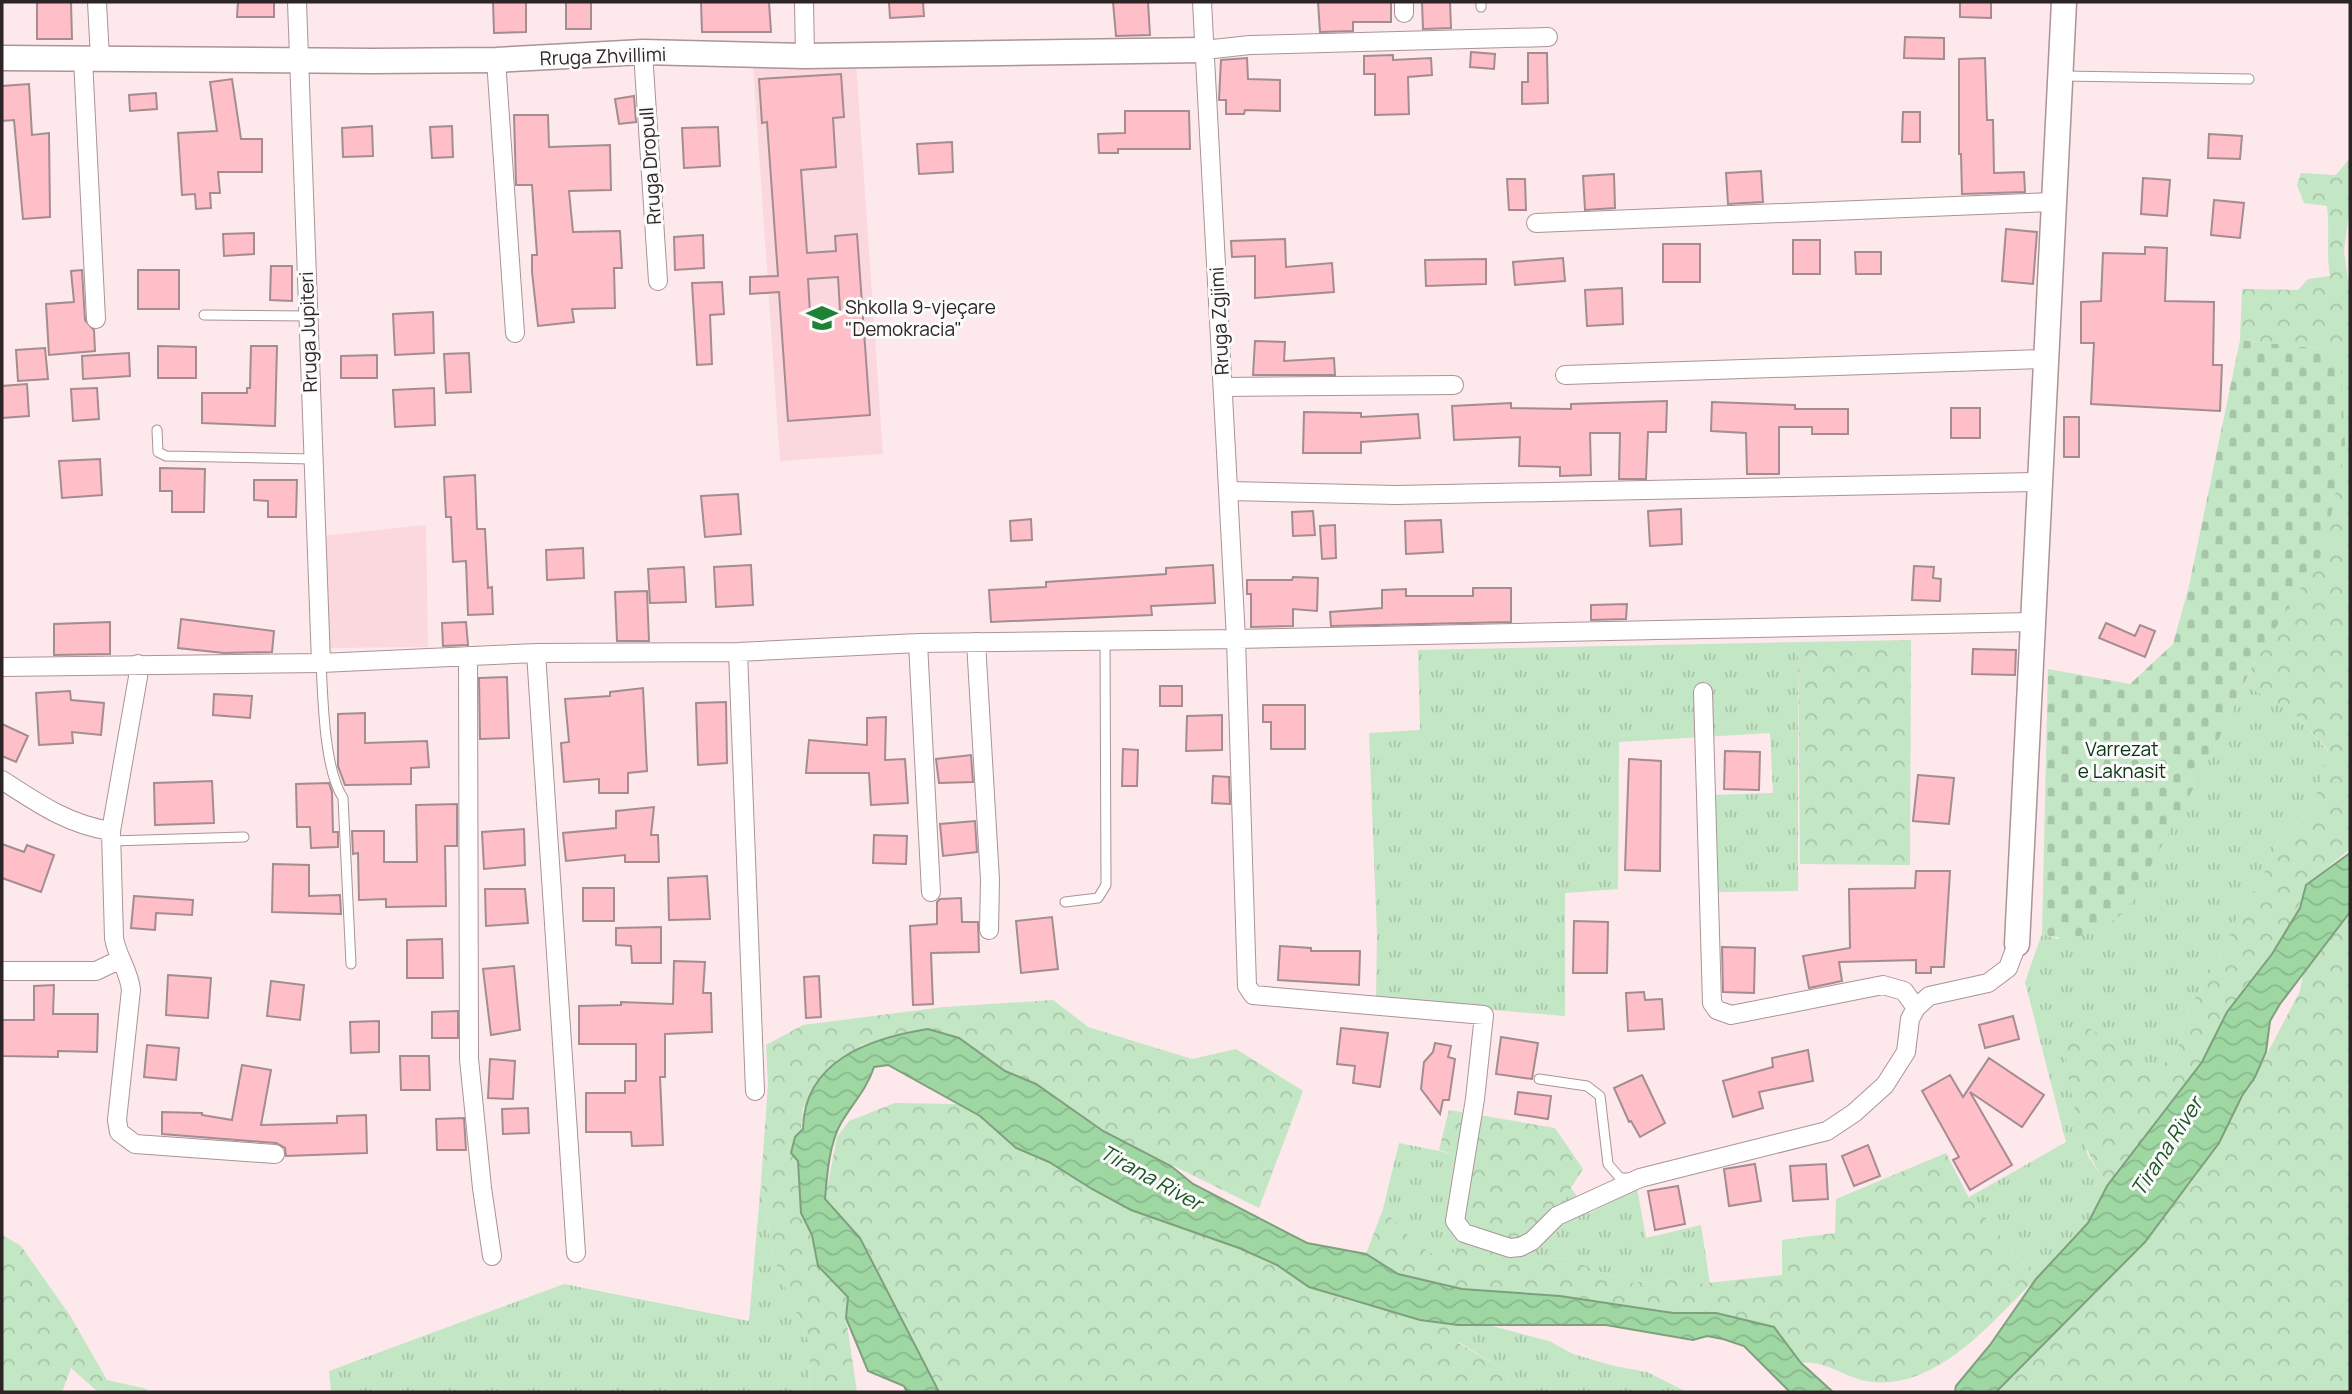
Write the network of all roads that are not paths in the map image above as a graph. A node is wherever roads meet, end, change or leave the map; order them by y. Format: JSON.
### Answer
{"nodes":[{"id":1,"x":97,"y":2,"type":"edge"},
{"id":2,"x":297,"y":2,"type":"edge"},
{"id":3,"x":804,"y":2,"type":"edge"},
{"id":4,"x":1202,"y":2,"type":"edge"},
{"id":5,"x":2064,"y":2,"type":"edge"},
{"id":6,"x":1548,"y":37,"type":"dead end"},
{"id":7,"x":1204,"y":50,"type":"junction"},
{"id":8,"x":643,"y":52,"type":"junction"},
{"id":9,"x":805,"y":56,"type":"junction"},
{"id":10,"x":2,"y":58,"type":"edge"},
{"id":11,"x":91,"y":59,"type":"junction"},
{"id":12,"x":300,"y":60,"type":"junction"},
{"id":13,"x":496,"y":60,"type":"junction"},
{"id":14,"x":2061,"y":76,"type":"junction"},
{"id":15,"x":2249,"y":79,"type":"dead end"},
{"id":16,"x":2053,"y":202,"type":"junction"},
{"id":17,"x":1535,"y":223,"type":"dead end"},
{"id":18,"x":657,"y":281,"type":"dead end"},
{"id":19,"x":204,"y":315,"type":"dead end"},
{"id":20,"x":306,"y":316,"type":"junction"},
{"id":21,"x":96,"y":318,"type":"dead end"},
{"id":22,"x":514,"y":333,"type":"dead end"},
{"id":23,"x":2045,"y":359,"type":"junction"},
{"id":24,"x":1565,"y":375,"type":"dead end"},
{"id":25,"x":1454,"y":385,"type":"dead end"},
{"id":26,"x":1223,"y":387,"type":"junction"},
{"id":27,"x":157,"y":430,"type":"dead end"},
{"id":28,"x":313,"y":459,"type":"junction"},
{"id":29,"x":2039,"y":482,"type":"junction"},
{"id":30,"x":1229,"y":491,"type":"junction"},
{"id":31,"x":2032,"y":622,"type":"junction"},
{"id":32,"x":1236,"y":639,"type":"junction"},
{"id":33,"x":1105,"y":641,"type":"junction"},
{"id":34,"x":976,"y":642,"type":"junction"},
{"id":35,"x":918,"y":643,"type":"junction"},
{"id":36,"x":738,"y":652,"type":"junction"},
{"id":37,"x":536,"y":653,"type":"junction"},
{"id":38,"x":468,"y":656,"type":"junction"},
{"id":39,"x":321,"y":663,"type":"junction"},
{"id":40,"x":138,"y":664,"type":"junction"},
{"id":41,"x":2,"y":667,"type":"edge"},
{"id":42,"x":1703,"y":692,"type":"dead end"},
{"id":43,"x":2,"y":780,"type":"edge"},
{"id":44,"x":111,"y":836,"type":"junction"},
{"id":45,"x":244,"y":837,"type":"dead end"},
{"id":46,"x":931,"y":892,"type":"dead end"},
{"id":47,"x":1065,"y":902,"type":"dead end"},
{"id":48,"x":989,"y":930,"type":"dead end"},
{"id":49,"x":2017,"y":944,"type":"joint"},
{"id":50,"x":121,"y":959,"type":"junction"},
{"id":51,"x":351,"y":964,"type":"dead end"},
{"id":52,"x":2,"y":971,"type":"edge"},
{"id":53,"x":1916,"y":1008,"type":"junction"},
{"id":54,"x":1539,"y":1079,"type":"dead end"},
{"id":55,"x":755,"y":1091,"type":"dead end"},
{"id":56,"x":275,"y":1154,"type":"dead end"},
{"id":57,"x":1640,"y":1178,"type":"junction"},
{"id":58,"x":576,"y":1253,"type":"dead end"},
{"id":59,"x":492,"y":1256,"type":"dead end"}],
"edges":[{"from":1,"to":11,"type":"street"},
{"from":2,"to":12,"type":"street","name":"Rruga Jupiteri"},
{"from":3,"to":9,"type":"street"},
{"from":4,"to":7,"type":"street","name":"Rruga Zgjimi"},
{"from":5,"to":14,"type":"street"},
{"from":6,"to":7,"type":"street"},
{"from":7,"to":9,"type":"street","name":"Rruga Zhvillimi"},
{"from":7,"to":26,"type":"street","name":"Rruga Zgjimi"},
{"from":8,"to":9,"type":"street","name":"Rruga Zhvillimi"},
{"from":8,"to":13,"type":"street","name":"Rruga Zhvillimi"},
{"from":8,"to":18,"type":"street","name":"Rruga Dropull"},
{"from":10,"to":11,"type":"street","name":"Rruga Zhvillimi"},
{"from":11,"to":12,"type":"street","name":"Rruga Zhvillimi"},
{"from":11,"to":21,"type":"street"},
{"from":12,"to":13,"type":"street","name":"Rruga Zhvillimi"},
{"from":12,"to":20,"type":"street","name":"Rruga Jupiteri"},
{"from":13,"to":22,"type":"street"},
{"from":14,"to":15,"type":"lane"},
{"from":14,"to":16,"type":"street"},
{"from":16,"to":17,"type":"street"},
{"from":16,"to":23,"type":"street"},
{"from":19,"to":20,"type":"lane"},
{"from":20,"to":28,"type":"street","name":"Rruga Jupiteri"},
{"from":23,"to":24,"type":"street"},
{"from":23,"to":29,"type":"street"},
{"from":25,"to":26,"type":"street"},
{"from":26,"to":30,"type":"street","name":"Rruga Zgjimi"},
{"from":27,"to":28,"type":"lane"},
{"from":28,"to":39,"type":"street","name":"Rruga Jupiteri"},
{"from":29,"to":30,"type":"street"},
{"from":29,"to":31,"type":"street"},
{"from":30,"to":32,"type":"street","name":"Rruga Zgjimi"},
{"from":31,"to":32,"type":"street"},
{"from":31,"to":49,"type":"street"},
{"from":32,"to":33,"type":"street"},
{"from":32,"to":57,"type":"street","name":"Rruga Zgjimi"},
{"from":33,"to":34,"type":"street"},
{"from":33,"to":47,"type":"lane"},
{"from":34,"to":35,"type":"street"},
{"from":34,"to":48,"type":"street"},
{"from":35,"to":36,"type":"street"},
{"from":35,"to":46,"type":"street"},
{"from":36,"to":37,"type":"street"},
{"from":36,"to":55,"type":"street"},
{"from":37,"to":38,"type":"street"},
{"from":37,"to":58,"type":"street"},
{"from":38,"to":39,"type":"street"},
{"from":38,"to":59,"type":"street"},
{"from":39,"to":40,"type":"street"},
{"from":39,"to":51,"type":"lane"},
{"from":40,"to":41,"type":"street"},
{"from":40,"to":44,"type":"street"},
{"from":42,"to":53,"type":"street"},
{"from":43,"to":44,"type":"street"},
{"from":44,"to":45,"type":"lane"},
{"from":44,"to":50,"type":"street"},
{"from":49,"to":53,"type":"street"},
{"from":50,"to":52,"type":"street"},
{"from":50,"to":56,"type":"street"},
{"from":53,"to":57,"type":"street"},
{"from":54,"to":57,"type":"lane"}]}
